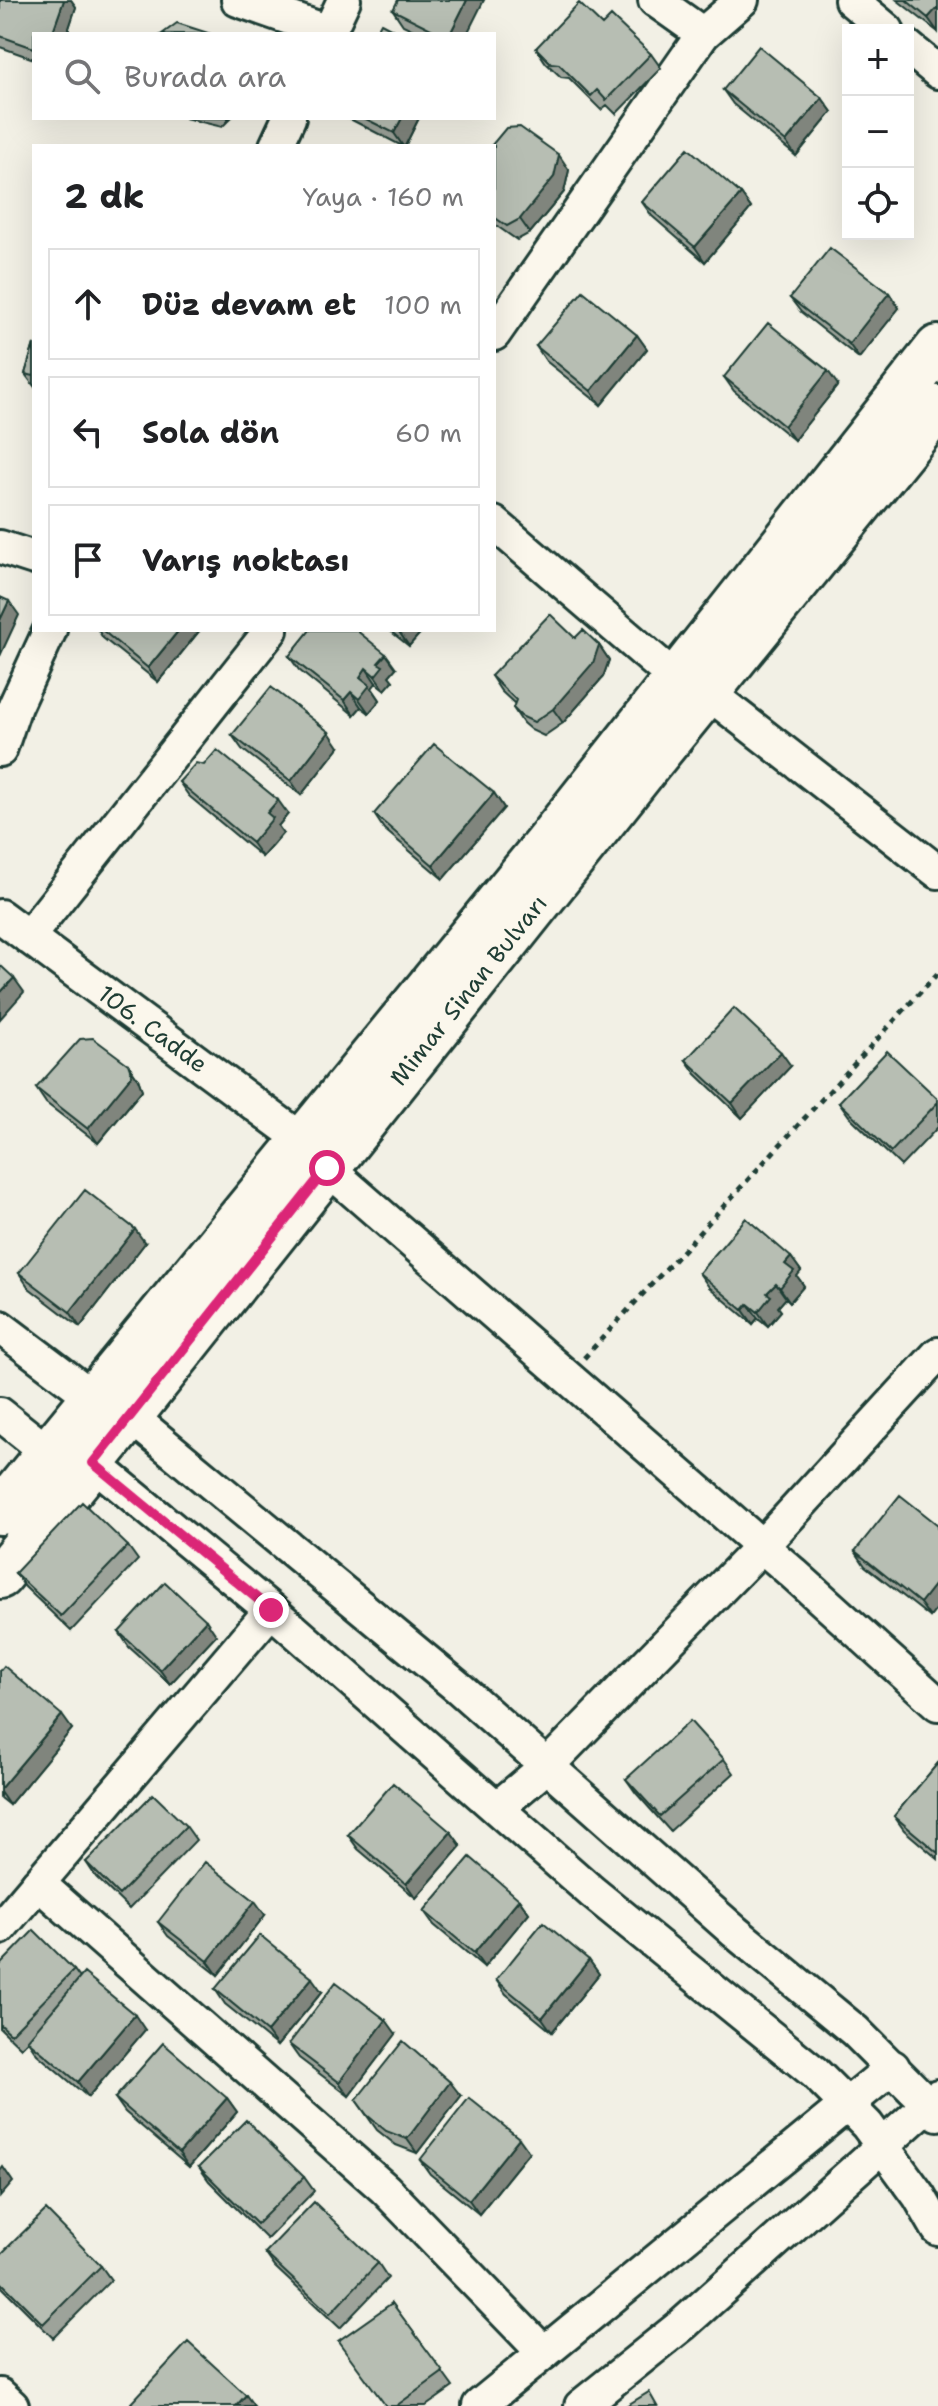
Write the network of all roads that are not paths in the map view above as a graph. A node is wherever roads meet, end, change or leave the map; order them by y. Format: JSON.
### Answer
{"nodes":[{"id":1,"x":238,"y":0,"type":"edge"},
{"id":2,"x":344,"y":0,"type":"edge"},
{"id":3,"x":655,"y":0,"type":"edge"},
{"id":4,"x":742,"y":0,"type":"edge"},
{"id":5,"x":851,"y":0,"type":"edge"},
{"id":6,"x":880,"y":24,"type":"edge"},
{"id":7,"x":326,"y":32,"type":"edge"},
{"id":8,"x":329,"y":32,"type":"edge"},
{"id":9,"x":703,"y":34,"type":"junction"},
{"id":10,"x":914,"y":52,"type":"edge"},
{"id":11,"x":938,"y":72,"type":"edge"},
{"id":12,"x":288,"y":120,"type":"edge"},
{"id":13,"x":277,"y":144,"type":"edge"},
{"id":14,"x":496,"y":331,"type":"edge"},
{"id":15,"x":938,"y":348,"type":"edge"},
{"id":16,"x":938,"y":408,"type":"edge"},
{"id":17,"x":496,"y":525,"type":"edge"},
{"id":18,"x":0,"y":547,"type":"edge"},
{"id":19,"x":32,"y":557,"type":"edge"},
{"id":20,"x":49,"y":632,"type":"edge"},
{"id":21,"x":269,"y":632,"type":"edge"},
{"id":22,"x":692,"y":686,"type":"junction"},
{"id":23,"x":0,"y":750,"type":"edge"},
{"id":24,"x":938,"y":872,"type":"edge"},
{"id":25,"x":0,"y":916,"type":"edge"},
{"id":26,"x":28,"y":937,"type":"junction"},
{"id":27,"x":316,"y":1155,"type":"junction"},
{"id":28,"x":0,"y":1327,"type":"edge"},
{"id":29,"x":938,"y":1354,"type":"edge"},
{"id":30,"x":112,"y":1407,"type":"junction"},
{"id":31,"x":0,"y":1414,"type":"edge"},
{"id":32,"x":49,"y":1453,"type":"junction"},
{"id":33,"x":93,"y":1463,"type":"junction"},
{"id":34,"x":0,"y":1512,"type":"edge"},
{"id":35,"x":762,"y":1546,"type":"junction"},
{"id":36,"x":0,"y":1576,"type":"edge"},
{"id":37,"x":271,"y":1610,"type":"junction"},
{"id":38,"x":938,"y":1704,"type":"edge"},
{"id":39,"x":547,"y":1766,"type":"junction"},
{"id":40,"x":497,"y":1808,"type":"junction"},
{"id":41,"x":38,"y":1883,"type":"junction"},
{"id":42,"x":0,"y":1928,"type":"edge"},
{"id":43,"x":893,"y":2067,"type":"junction"},
{"id":44,"x":847,"y":2104,"type":"junction"},
{"id":45,"x":935,"y":2104,"type":"edge"},
{"id":46,"x":883,"y":2146,"type":"junction"},
{"id":47,"x":938,"y":2229,"type":"edge"},
{"id":48,"x":544,"y":2353,"type":"junction"},
{"id":49,"x":0,"y":2395,"type":"edge"},
{"id":50,"x":12,"y":2406,"type":"edge"},
{"id":51,"x":479,"y":2406,"type":"edge"},
{"id":52,"x":581,"y":2406,"type":"edge"}],
"edges":[{"from":1,"to":7,"type":"street"},
{"from":2,"to":8,"type":"street"},
{"from":3,"to":9,"type":"street"},
{"from":4,"to":9,"type":"street"},
{"from":5,"to":6,"type":"street"},
{"from":9,"to":14,"type":"street"},
{"from":10,"to":11,"type":"street"},
{"from":12,"to":13,"type":"street"},
{"from":15,"to":22,"type":"main road","name":"Mimar Sinan Bulvarı"},
{"from":16,"to":22,"type":"main road","name":"Mimar Sinan Bulvarı"},
{"from":17,"to":22,"type":"street"},
{"from":18,"to":19,"type":"street"},
{"from":20,"to":23,"type":"street"},
{"from":21,"to":26,"type":"street"},
{"from":22,"to":24,"type":"street"},
{"from":22,"to":27,"type":"main road","name":"Mimar Sinan Bulvarı"},
{"from":25,"to":26,"type":"street","name":"106. Cadde"},
{"from":26,"to":27,"type":"street","name":"106. Cadde"},
{"from":27,"to":30,"type":"main road","name":"Mimar Sinan Bulvarı"},
{"from":27,"to":35,"type":"street","name":"106. Cadde"},
{"from":28,"to":30,"type":"street"},
{"from":29,"to":35,"type":"street"},
{"from":30,"to":32,"type":"main road","name":"Mimar Sinan Bulvarı"},
{"from":30,"to":33,"type":"main road","name":"Mimar Sinan Bulvarı"},
{"from":30,"to":39,"type":"street"},
{"from":31,"to":32,"type":"street"},
{"from":32,"to":34,"type":"main road","name":"Mimar Sinan Bulvarı"},
{"from":33,"to":36,"type":"main road","name":"Mimar Sinan Bulvarı"},
{"from":33,"to":37,"type":"street"},
{"from":35,"to":38,"type":"street","name":"106. Cadde"},
{"from":35,"to":39,"type":"street"},
{"from":37,"to":40,"type":"street"},
{"from":37,"to":41,"type":"street"},
{"from":39,"to":40,"type":"street"},
{"from":39,"to":43,"type":"street"},
{"from":40,"to":44,"type":"street"},
{"from":41,"to":42,"type":"street"},
{"from":41,"to":48,"type":"street"},
{"from":43,"to":44,"type":"street"},
{"from":43,"to":45,"type":"street"},
{"from":44,"to":46,"type":"street"},
{"from":44,"to":48,"type":"street"},
{"from":45,"to":46,"type":"street"},
{"from":46,"to":47,"type":"street"},
{"from":46,"to":52,"type":"street"},
{"from":48,"to":51,"type":"street"},
{"from":49,"to":50,"type":"street"}]}
